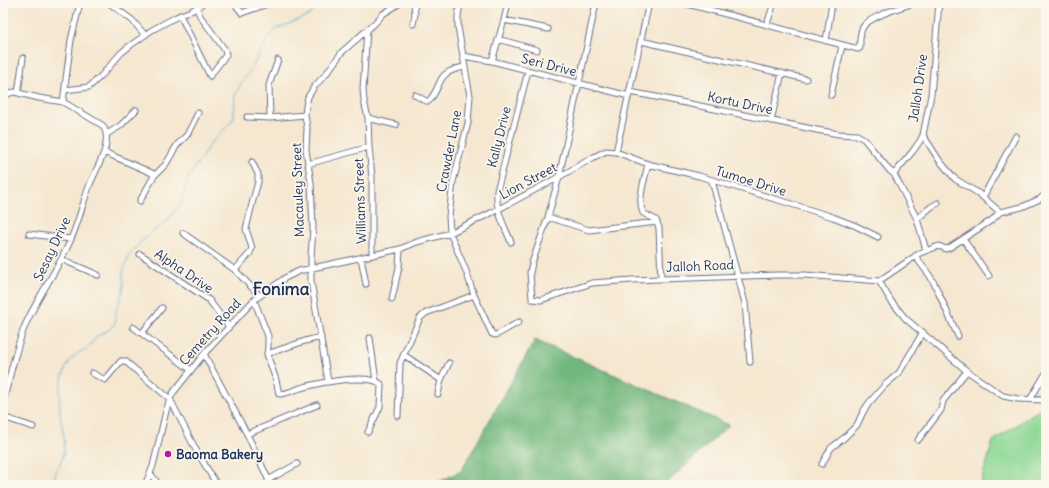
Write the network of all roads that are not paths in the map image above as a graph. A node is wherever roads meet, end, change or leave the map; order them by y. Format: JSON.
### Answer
{"nodes":[{"id":1,"x":80,"y":3,"type":"edge"},
{"id":2,"x":109,"y":3,"type":"edge"},
{"id":3,"x":234,"y":3,"type":"edge"},
{"id":4,"x":270,"y":3,"type":"edge"},
{"id":5,"x":386,"y":3,"type":"edge"},
{"id":6,"x":400,"y":3,"type":"edge"},
{"id":7,"x":414,"y":3,"type":"edge"},
{"id":8,"x":460,"y":3,"type":"edge"},
{"id":9,"x":508,"y":3,"type":"edge"},
{"id":10,"x":596,"y":3,"type":"edge"},
{"id":11,"x":649,"y":3,"type":"edge"},
{"id":12,"x":684,"y":3,"type":"edge"},
{"id":13,"x":711,"y":3,"type":"edge"},
{"id":14,"x":774,"y":3,"type":"edge"},
{"id":15,"x":832,"y":3,"type":"edge"},
{"id":16,"x":914,"y":3,"type":"edge"},
{"id":17,"x":939,"y":3,"type":"edge"},
{"id":18,"x":200,"y":4,"type":"edge"},
{"id":19,"x":388,"y":10,"type":"junction"},
{"id":20,"x":710,"y":10,"type":"junction"},
{"id":21,"x":180,"y":15,"type":"junction"},
{"id":22,"x":504,"y":20,"type":"junction"},
{"id":23,"x":413,"y":24,"type":"dead end"},
{"id":24,"x":767,"y":24,"type":"junction"},
{"id":25,"x":548,"y":29,"type":"dead end"},
{"id":26,"x":367,"y":30,"type":"junction"},
{"id":27,"x":145,"y":35,"type":"junction"},
{"id":28,"x":498,"y":39,"type":"junction"},
{"id":29,"x":641,"y":41,"type":"junction"},
{"id":30,"x":826,"y":41,"type":"junction"},
{"id":31,"x":842,"y":46,"type":"junction"},
{"id":32,"x":537,"y":50,"type":"dead end"},
{"id":33,"x":463,"y":56,"type":"junction"},
{"id":34,"x":23,"y":58,"type":"dead end"},
{"id":35,"x":278,"y":60,"type":"dead end"},
{"id":36,"x":492,"y":61,"type":"junction"},
{"id":37,"x":464,"y":67,"type":"junction"},
{"id":38,"x":528,"y":71,"type":"junction"},
{"id":39,"x":782,"y":72,"type":"junction"},
{"id":40,"x":806,"y":79,"type":"dead end"},
{"id":41,"x":579,"y":83,"type":"junction"},
{"id":42,"x":65,"y":90,"type":"junction"},
{"id":43,"x":18,"y":93,"type":"junction"},
{"id":44,"x":630,"y":94,"type":"junction"},
{"id":45,"x":415,"y":95,"type":"dead end"},
{"id":46,"x":831,"y":96,"type":"dead end"},
{"id":47,"x":3,"y":97,"type":"edge"},
{"id":48,"x":63,"y":102,"type":"junction"},
{"id":49,"x":136,"y":110,"type":"dead end"},
{"id":50,"x":198,"y":113,"type":"dead end"},
{"id":51,"x":305,"y":115,"type":"junction"},
{"id":52,"x":247,"y":117,"type":"dead end"},
{"id":53,"x":270,"y":118,"type":"junction"},
{"id":54,"x":368,"y":118,"type":"junction"},
{"id":55,"x":770,"y":120,"type":"junction"},
{"id":56,"x":396,"y":125,"type":"dead end"},
{"id":57,"x":107,"y":134,"type":"junction"},
{"id":58,"x":923,"y":135,"type":"junction"},
{"id":59,"x":1016,"y":136,"type":"dead end"},
{"id":60,"x":369,"y":147,"type":"junction"},
{"id":61,"x":104,"y":152,"type":"junction"},
{"id":62,"x":616,"y":152,"type":"junction"},
{"id":63,"x":252,"y":162,"type":"dead end"},
{"id":64,"x":308,"y":164,"type":"junction"},
{"id":65,"x":648,"y":164,"type":"junction"},
{"id":66,"x":894,"y":174,"type":"junction"},
{"id":67,"x":154,"y":176,"type":"junction"},
{"id":68,"x":560,"y":177,"type":"junction"},
{"id":69,"x":712,"y":181,"type":"junction"},
{"id":70,"x":1046,"y":194,"type":"edge"},
{"id":71,"x":983,"y":197,"type":"junction"},
{"id":72,"x":140,"y":201,"type":"dead end"},
{"id":73,"x":938,"y":203,"type":"dead end"},
{"id":74,"x":497,"y":210,"type":"junction"},
{"id":75,"x":1000,"y":212,"type":"junction"},
{"id":76,"x":548,"y":218,"type":"junction"},
{"id":77,"x":917,"y":219,"type":"junction"},
{"id":78,"x":657,"y":222,"type":"junction"},
{"id":79,"x":183,"y":233,"type":"dead end"},
{"id":80,"x":450,"y":233,"type":"junction"},
{"id":81,"x":29,"y":234,"type":"dead end"},
{"id":82,"x":878,"y":237,"type":"dead end"},
{"id":83,"x":71,"y":239,"type":"junction"},
{"id":84,"x":963,"y":239,"type":"junction"},
{"id":85,"x":511,"y":242,"type":"dead end"},
{"id":86,"x":400,"y":249,"type":"junction"},
{"id":87,"x":926,"y":250,"type":"junction"},
{"id":88,"x":140,"y":254,"type":"dead end"},
{"id":89,"x":372,"y":254,"type":"junction"},
{"id":90,"x":915,"y":256,"type":"junction"},
{"id":91,"x":361,"y":258,"type":"junction"},
{"id":92,"x":61,"y":259,"type":"junction"},
{"id":93,"x":310,"y":268,"type":"junction"},
{"id":94,"x":235,"y":270,"type":"junction"},
{"id":95,"x":98,"y":275,"type":"dead end"},
{"id":96,"x":738,"y":276,"type":"junction"},
{"id":97,"x":989,"y":276,"type":"dead end"},
{"id":98,"x":661,"y":279,"type":"junction"},
{"id":99,"x":880,"y":281,"type":"junction"},
{"id":100,"x":366,"y":284,"type":"dead end"},
{"id":101,"x":474,"y":295,"type":"junction"},
{"id":102,"x":260,"y":296,"type":"junction"},
{"id":103,"x":392,"y":299,"type":"dead end"},
{"id":104,"x":254,"y":300,"type":"junction"},
{"id":105,"x":162,"y":308,"type":"dead end"},
{"id":106,"x":519,"y":322,"type":"dead end"},
{"id":107,"x":229,"y":326,"type":"junction"},
{"id":108,"x":133,"y":327,"type":"dead end"},
{"id":109,"x":923,"y":332,"type":"junction"},
{"id":110,"x":142,"y":334,"type":"junction"},
{"id":111,"x":958,"y":336,"type":"dead end"},
{"id":112,"x":321,"y":337,"type":"junction"},
{"id":113,"x":370,"y":338,"type":"dead end"},
{"id":114,"x":204,"y":354,"type":"junction"},
{"id":115,"x":266,"y":354,"type":"junction"},
{"id":116,"x":404,"y":355,"type":"junction"},
{"id":117,"x":750,"y":362,"type":"dead end"},
{"id":118,"x":449,"y":363,"type":"dead end"},
{"id":119,"x":191,"y":370,"type":"junction"},
{"id":120,"x":967,"y":371,"type":"junction"},
{"id":121,"x":92,"y":373,"type":"dead end"},
{"id":122,"x":1046,"y":373,"type":"edge"},
{"id":123,"x":441,"y":380,"type":"junction"},
{"id":124,"x":328,"y":381,"type":"junction"},
{"id":125,"x":376,"y":381,"type":"junction"},
{"id":126,"x":438,"y":394,"type":"dead end"},
{"id":127,"x":170,"y":398,"type":"junction"},
{"id":128,"x":1031,"y":398,"type":"junction"},
{"id":129,"x":1046,"y":400,"type":"edge"},
{"id":130,"x":3,"y":401,"type":"edge"},
{"id":131,"x":317,"y":405,"type":"dead end"},
{"id":132,"x":398,"y":416,"type":"dead end"},
{"id":133,"x":3,"y":417,"type":"edge"},
{"id":134,"x":34,"y":427,"type":"dead end"},
{"id":135,"x":368,"y":432,"type":"dead end"},
{"id":136,"x":247,"y":434,"type":"junction"},
{"id":137,"x":918,"y":440,"type":"dead end"},
{"id":138,"x":297,"y":464,"type":"dead end"},
{"id":139,"x":822,"y":464,"type":"dead end"},
{"id":140,"x":150,"y":473,"type":"junction"},
{"id":141,"x":270,"y":482,"type":"edge"},
{"id":142,"x":145,"y":485,"type":"edge"},
{"id":143,"x":159,"y":485,"type":"edge"},
{"id":144,"x":217,"y":485,"type":"edge"}],
"edges":[{"from":1,"to":42,"type":"street"},
{"from":2,"to":27,"type":"street"},
{"from":3,"to":4,"type":"street"},
{"from":5,"to":19,"type":"street"},
{"from":6,"to":19,"type":"street"},
{"from":7,"to":23,"type":"street"},
{"from":8,"to":33,"type":"street","name":"Crawder Lane"},
{"from":9,"to":22,"type":"street"},
{"from":10,"to":41,"type":"street","name":"Jalloh Road"},
{"from":11,"to":29,"type":"street"},
{"from":12,"to":20,"type":"street"},
{"from":13,"to":20,"type":"street"},
{"from":14,"to":24,"type":"street"},
{"from":15,"to":30,"type":"street"},
{"from":16,"to":31,"type":"street"},
{"from":17,"to":58,"type":"street","name":"Jalloh Drive"},
{"from":18,"to":21,"type":"street"},
{"from":18,"to":21,"type":"street"},
{"from":19,"to":26,"type":"street"},
{"from":20,"to":24,"type":"street"},
{"from":21,"to":27,"type":"street"},
{"from":22,"to":25,"type":"street"},
{"from":22,"to":28,"type":"street"},
{"from":24,"to":30,"type":"street"},
{"from":26,"to":51,"type":"street"},
{"from":26,"to":54,"type":"street","name":"Williams Street"},
{"from":27,"to":42,"type":"street"},
{"from":28,"to":32,"type":"street"},
{"from":28,"to":36,"type":"street"},
{"from":29,"to":39,"type":"street"},
{"from":29,"to":44,"type":"street"},
{"from":30,"to":31,"type":"street"},
{"from":31,"to":46,"type":"street"},
{"from":33,"to":36,"type":"street","name":"Seri Drive"},
{"from":33,"to":37,"type":"street","name":"Crawder Lane"},
{"from":34,"to":43,"type":"street"},
{"from":35,"to":53,"type":"street"},
{"from":36,"to":38,"type":"street","name":"Seri Drive"},
{"from":37,"to":45,"type":"street"},
{"from":37,"to":80,"type":"street","name":"Crawder Lane"},
{"from":38,"to":41,"type":"street","name":"Seri Drive"},
{"from":38,"to":74,"type":"street","name":"Kally Drive"},
{"from":39,"to":40,"type":"street"},
{"from":39,"to":55,"type":"street"},
{"from":41,"to":44,"type":"street","name":"Seri Drive"},
{"from":41,"to":68,"type":"street","name":"Jalloh Road"},
{"from":42,"to":48,"type":"street"},
{"from":43,"to":47,"type":"street"},
{"from":43,"to":48,"type":"street"},
{"from":44,"to":55,"type":"street","name":"Kortu Drive"},
{"from":44,"to":62,"type":"street"},
{"from":48,"to":57,"type":"street"},
{"from":49,"to":57,"type":"street"},
{"from":50,"to":67,"type":"street"},
{"from":51,"to":53,"type":"street"},
{"from":51,"to":64,"type":"street","name":"Macauley Street"},
{"from":52,"to":53,"type":"street"},
{"from":54,"to":56,"type":"street"},
{"from":54,"to":60,"type":"street","name":"Williams Street"},
{"from":55,"to":66,"type":"street","name":"Kortu Drive"},
{"from":57,"to":61,"type":"street","name":"Sesay Drive"},
{"from":58,"to":66,"type":"street","name":"Jalloh Drive"},
{"from":58,"to":71,"type":"street"},
{"from":59,"to":71,"type":"street"},
{"from":60,"to":64,"type":"street"},
{"from":60,"to":89,"type":"street","name":"Williams Street"},
{"from":61,"to":67,"type":"street"},
{"from":61,"to":83,"type":"street","name":"Sesay Drive"},
{"from":62,"to":65,"type":"street","name":"Tumoe Drive"},
{"from":62,"to":68,"type":"street","name":"Lion Street"},
{"from":63,"to":94,"type":"street"},
{"from":64,"to":93,"type":"street","name":"Macauley Street"},
{"from":65,"to":69,"type":"street","name":"Tumoe Drive"},
{"from":65,"to":78,"type":"street"},
{"from":66,"to":77,"type":"street"},
{"from":67,"to":72,"type":"street"},
{"from":68,"to":74,"type":"street","name":"Lion Street"},
{"from":68,"to":76,"type":"street","name":"Jalloh Road"},
{"from":69,"to":82,"type":"street","name":"Tumoe Drive"},
{"from":69,"to":96,"type":"street"},
{"from":70,"to":75,"type":"street"},
{"from":71,"to":75,"type":"street"},
{"from":73,"to":77,"type":"street"},
{"from":74,"to":80,"type":"street","name":"Lion Street"},
{"from":74,"to":85,"type":"street"},
{"from":75,"to":84,"type":"street"},
{"from":76,"to":78,"type":"street"},
{"from":76,"to":98,"type":"street","name":"Jalloh Road"},
{"from":77,"to":87,"type":"street"},
{"from":78,"to":98,"type":"street"},
{"from":79,"to":94,"type":"street"},
{"from":80,"to":86,"type":"street","name":"Cemetry Road"},
{"from":80,"to":101,"type":"street"},
{"from":81,"to":83,"type":"street"},
{"from":83,"to":92,"type":"street","name":"Sesay Drive"},
{"from":84,"to":87,"type":"street"},
{"from":84,"to":97,"type":"street"},
{"from":86,"to":89,"type":"street","name":"Cemetry Road"},
{"from":86,"to":103,"type":"street"},
{"from":87,"to":90,"type":"street"},
{"from":88,"to":107,"type":"street","name":"Alpha Drive"},
{"from":89,"to":91,"type":"street","name":"Cemetry Road"},
{"from":90,"to":99,"type":"street"},
{"from":90,"to":111,"type":"street"},
{"from":91,"to":93,"type":"street","name":"Cemetry Road"},
{"from":91,"to":100,"type":"street"},
{"from":92,"to":95,"type":"street"},
{"from":92,"to":130,"type":"street","name":"Sesay Drive"},
{"from":93,"to":102,"type":"street","name":"Cemetry Road"},
{"from":93,"to":112,"type":"street","name":"Macauley Street"},
{"from":94,"to":102,"type":"street"},
{"from":96,"to":98,"type":"street","name":"Jalloh Road"},
{"from":96,"to":99,"type":"street","name":"Jalloh Road"},
{"from":96,"to":117,"type":"street"},
{"from":99,"to":109,"type":"street"},
{"from":101,"to":106,"type":"street"},
{"from":101,"to":116,"type":"street"},
{"from":102,"to":104,"type":"street","name":"Cemetry Road"},
{"from":104,"to":107,"type":"street","name":"Cemetry Road"},
{"from":104,"to":115,"type":"street"},
{"from":105,"to":110,"type":"street"},
{"from":107,"to":114,"type":"street","name":"Cemetry Road"},
{"from":108,"to":110,"type":"street"},
{"from":109,"to":120,"type":"street"},
{"from":109,"to":139,"type":"street"},
{"from":110,"to":119,"type":"street"},
{"from":112,"to":115,"type":"street"},
{"from":112,"to":124,"type":"street","name":"Macauley Street"},
{"from":113,"to":125,"type":"street"},
{"from":114,"to":119,"type":"street","name":"Cemetry Road"},
{"from":114,"to":136,"type":"street"},
{"from":115,"to":124,"type":"street"},
{"from":116,"to":123,"type":"street"},
{"from":116,"to":132,"type":"street"},
{"from":118,"to":123,"type":"street"},
{"from":119,"to":127,"type":"street","name":"Cemetry Road"},
{"from":120,"to":128,"type":"street"},
{"from":120,"to":137,"type":"street"},
{"from":121,"to":127,"type":"street"},
{"from":122,"to":128,"type":"street"},
{"from":123,"to":126,"type":"street"},
{"from":124,"to":125,"type":"street"},
{"from":125,"to":135,"type":"street"},
{"from":127,"to":140,"type":"street","name":"Cemetry Road"},
{"from":127,"to":144,"type":"street"},
{"from":128,"to":129,"type":"street"},
{"from":131,"to":136,"type":"street"},
{"from":133,"to":134,"type":"street"},
{"from":136,"to":141,"type":"street"},
{"from":138,"to":141,"type":"street"},
{"from":140,"to":142,"type":"street","name":"Cemetry Road"},
{"from":140,"to":143,"type":"street"}]}
